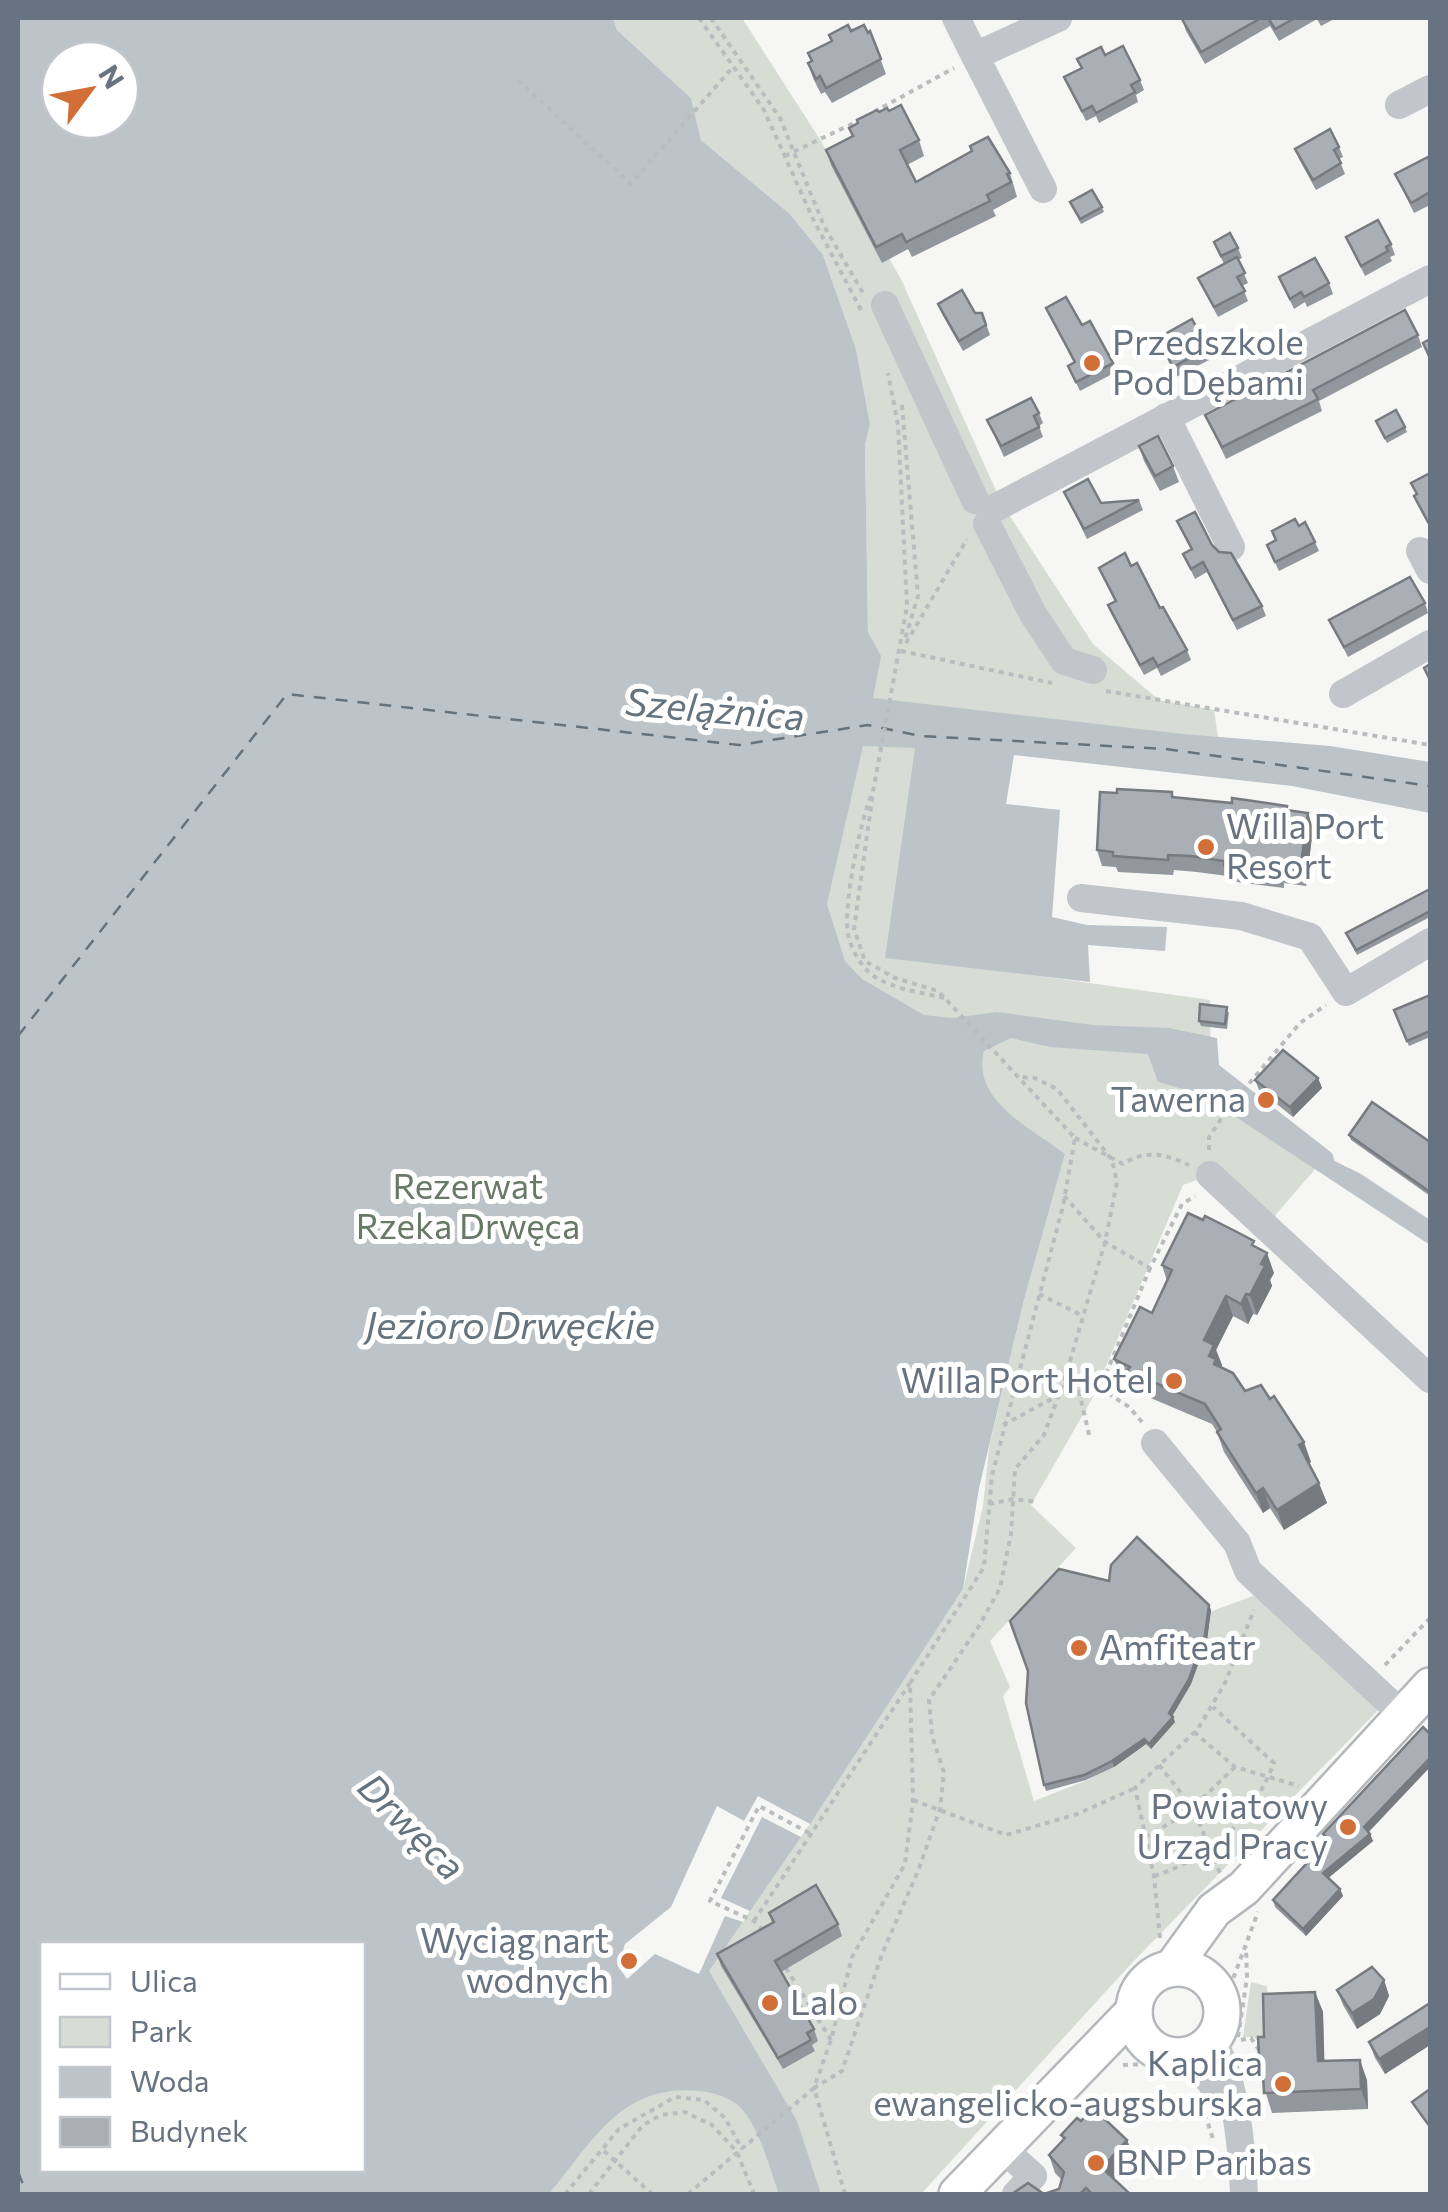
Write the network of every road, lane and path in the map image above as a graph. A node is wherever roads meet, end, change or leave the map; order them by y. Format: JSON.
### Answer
{"nodes":[{"id":1,"x":699,"y":18,"type":"edge"},
{"id":2,"x":711,"y":18,"type":"edge"},
{"id":3,"x":956,"y":18,"type":"edge"},
{"id":4,"x":1058,"y":18,"type":"edge"},
{"id":5,"x":975,"y":56,"type":"junction"},
{"id":6,"x":733,"y":68,"type":"junction"},
{"id":7,"x":518,"y":80,"type":"dead end"},
{"id":8,"x":1430,"y":89,"type":"edge"},
{"id":9,"x":1400,"y":105,"type":"dead end"},
{"id":10,"x":794,"y":152,"type":"junction"},
{"id":11,"x":785,"y":156,"type":"junction"},
{"id":12,"x":1043,"y":189,"type":"dead end"},
{"id":13,"x":1428,"y":286,"type":"edge"},
{"id":14,"x":874,"y":310,"type":"junction"},
{"id":15,"x":888,"y":373,"type":"dead end"},
{"id":16,"x":898,"y":381,"type":"dead end"},
{"id":17,"x":1166,"y":417,"type":"junction"},
{"id":18,"x":985,"y":511,"type":"junction"},
{"id":19,"x":1232,"y":547,"type":"dead end"},
{"id":20,"x":950,"y":567,"type":"dead end"},
{"id":21,"x":1430,"y":644,"type":"edge"},
{"id":22,"x":901,"y":651,"type":"junction"},
{"id":23,"x":1095,"y":679,"type":"joint"},
{"id":24,"x":1061,"y":684,"type":"dead end"},
{"id":25,"x":1344,"y":694,"type":"dead end"},
{"id":26,"x":1430,"y":746,"type":"edge"},
{"id":27,"x":1081,"y":898,"type":"dead end"},
{"id":28,"x":1430,"y":942,"type":"edge"},
{"id":29,"x":1346,"y":992,"type":"junction"},
{"id":30,"x":1022,"y":1077,"type":"junction"},
{"id":31,"x":1075,"y":1138,"type":"junction"},
{"id":32,"x":1112,"y":1160,"type":"junction"},
{"id":33,"x":1210,"y":1182,"type":"junction"},
{"id":34,"x":1064,"y":1196,"type":"junction"},
{"id":35,"x":1104,"y":1242,"type":"junction"},
{"id":36,"x":1150,"y":1268,"type":"junction"},
{"id":37,"x":1039,"y":1294,"type":"junction"},
{"id":38,"x":1083,"y":1316,"type":"junction"},
{"id":39,"x":1430,"y":1379,"type":"edge"},
{"id":40,"x":1100,"y":1388,"type":"junction"},
{"id":41,"x":1080,"y":1392,"type":"junction"},
{"id":42,"x":1058,"y":1394,"type":"junction"},
{"id":43,"x":1003,"y":1425,"type":"junction"},
{"id":44,"x":1090,"y":1440,"type":"dead end"},
{"id":45,"x":1154,"y":1443,"type":"joint"},
{"id":46,"x":1012,"y":1499,"type":"junction"},
{"id":47,"x":1038,"y":1502,"type":"dead end"},
{"id":48,"x":989,"y":1504,"type":"junction"},
{"id":49,"x":1269,"y":1590,"type":"junction"},
{"id":50,"x":1430,"y":1618,"type":"edge"},
{"id":51,"x":1422,"y":1627,"type":"junction"},
{"id":52,"x":1430,"y":1635,"type":"edge"},
{"id":53,"x":910,"y":1683,"type":"junction"},
{"id":54,"x":1368,"y":1683,"type":"junction"},
{"id":55,"x":1430,"y":1686,"type":"edge"},
{"id":56,"x":1212,"y":1705,"type":"junction"},
{"id":57,"x":1403,"y":1715,"type":"junction"},
{"id":58,"x":1194,"y":1732,"type":"junction"},
{"id":59,"x":1159,"y":1765,"type":"junction"},
{"id":60,"x":1235,"y":1767,"type":"junction"},
{"id":61,"x":1269,"y":1777,"type":"junction"},
{"id":62,"x":1135,"y":1788,"type":"junction"},
{"id":63,"x":1304,"y":1788,"type":"dead end"},
{"id":64,"x":913,"y":1800,"type":"junction"},
{"id":65,"x":1193,"y":1808,"type":"junction"},
{"id":66,"x":940,"y":1809,"type":"junction"},
{"id":67,"x":811,"y":1834,"type":"junction"},
{"id":68,"x":1146,"y":1837,"type":"junction"},
{"id":69,"x":1212,"y":1849,"type":"junction"},
{"id":70,"x":1154,"y":1876,"type":"junction"},
{"id":71,"x":1242,"y":1890,"type":"junction"},
{"id":72,"x":754,"y":1921,"type":"junction"},
{"id":73,"x":1246,"y":1942,"type":"junction"},
{"id":74,"x":772,"y":1944,"type":"edge"},
{"id":75,"x":782,"y":1960,"type":"edge"},
{"id":76,"x":1179,"y":1962,"type":"junction"},
{"id":77,"x":1140,"y":2027,"type":"junction"},
{"id":78,"x":831,"y":2040,"type":"junction"},
{"id":79,"x":1203,"y":2054,"type":"junction"},
{"id":80,"x":1260,"y":2063,"type":"edge"},
{"id":81,"x":1097,"y":2066,"type":"junction"},
{"id":82,"x":814,"y":2088,"type":"junction"},
{"id":83,"x":1219,"y":2112,"type":"junction"},
{"id":84,"x":1001,"y":2147,"type":"junction"},
{"id":85,"x":602,"y":2150,"type":"junction"},
{"id":86,"x":740,"y":2151,"type":"junction"},
{"id":87,"x":1216,"y":2152,"type":"dead end"},
{"id":88,"x":616,"y":2162,"type":"junction"},
{"id":89,"x":1034,"y":2188,"type":"edge"},
{"id":90,"x":565,"y":2194,"type":"edge"},
{"id":91,"x":589,"y":2194,"type":"edge"},
{"id":92,"x":652,"y":2194,"type":"edge"},
{"id":93,"x":688,"y":2194,"type":"edge"},
{"id":94,"x":754,"y":2194,"type":"edge"},
{"id":95,"x":845,"y":2194,"type":"edge"},
{"id":96,"x":957,"y":2194,"type":"edge"},
{"id":97,"x":1244,"y":2194,"type":"edge"}],
"edges":[{"from":1,"to":6,"type":"path"},
{"from":2,"to":10,"type":"path"},
{"from":3,"to":5,"type":"street"},
{"from":4,"to":5,"type":"street"},
{"from":5,"to":10,"type":"path"},
{"from":5,"to":12,"type":"street"},
{"from":6,"to":7,"type":"path"},
{"from":6,"to":11,"type":"path"},
{"from":8,"to":9,"type":"street"},
{"from":10,"to":11,"type":"path"},
{"from":10,"to":14,"type":"path"},
{"from":11,"to":14,"type":"path"},
{"from":13,"to":17,"type":"street"},
{"from":14,"to":18,"type":"street"},
{"from":15,"to":22,"type":"path"},
{"from":16,"to":22,"type":"path"},
{"from":17,"to":18,"type":"street"},
{"from":17,"to":19,"type":"street"},
{"from":18,"to":23,"type":"street"},
{"from":20,"to":22,"type":"path"},
{"from":21,"to":25,"type":"street"},
{"from":22,"to":24,"type":"path"},
{"from":22,"to":30,"type":"path"},
{"from":23,"to":26,"type":"path"},
{"from":27,"to":29,"type":"street"},
{"from":28,"to":29,"type":"street"},
{"from":29,"to":33,"type":"path"},
{"from":30,"to":31,"type":"path"},
{"from":30,"to":32,"type":"path"},
{"from":31,"to":32,"type":"path"},
{"from":31,"to":34,"type":"path"},
{"from":32,"to":33,"type":"path"},
{"from":32,"to":35,"type":"path"},
{"from":33,"to":36,"type":"path"},
{"from":33,"to":39,"type":"street"},
{"from":34,"to":35,"type":"path"},
{"from":34,"to":37,"type":"path"},
{"from":35,"to":36,"type":"path"},
{"from":35,"to":38,"type":"path"},
{"from":36,"to":40,"type":"path"},
{"from":37,"to":38,"type":"path"},
{"from":37,"to":43,"type":"path"},
{"from":38,"to":42,"type":"path"},
{"from":40,"to":41,"type":"path"},
{"from":40,"to":45,"type":"path"},
{"from":41,"to":42,"type":"path"},
{"from":41,"to":44,"type":"path"},
{"from":42,"to":43,"type":"path"},
{"from":42,"to":46,"type":"path"},
{"from":43,"to":48,"type":"path"},
{"from":45,"to":49,"type":"street"},
{"from":46,"to":47,"type":"path"},
{"from":46,"to":48,"type":"path"},
{"from":46,"to":66,"type":"path"},
{"from":48,"to":53,"type":"path"},
{"from":49,"to":54,"type":"street"},
{"from":49,"to":56,"type":"path"},
{"from":50,"to":51,"type":"path"},
{"from":51,"to":52,"type":"path"},
{"from":51,"to":54,"type":"path"},
{"from":53,"to":64,"type":"path"},
{"from":53,"to":67,"type":"path"},
{"from":54,"to":57,"type":"street"},
{"from":55,"to":57,"type":"main road"},
{"from":56,"to":58,"type":"path"},
{"from":56,"to":61,"type":"path"},
{"from":57,"to":71,"type":"main road"},
{"from":58,"to":59,"type":"path"},
{"from":58,"to":60,"type":"path"},
{"from":59,"to":62,"type":"path"},
{"from":59,"to":65,"type":"path"},
{"from":60,"to":61,"type":"path"},
{"from":60,"to":65,"type":"path"},
{"from":61,"to":63,"type":"path"},
{"from":61,"to":69,"type":"path"},
{"from":62,"to":66,"type":"path"},
{"from":62,"to":68,"type":"path"},
{"from":64,"to":66,"type":"path"},
{"from":64,"to":78,"type":"path"},
{"from":65,"to":68,"type":"path"},
{"from":65,"to":69,"type":"path"},
{"from":66,"to":82,"type":"path"},
{"from":67,"to":72,"type":"path"},
{"from":67,"to":72,"type":"path"},
{"from":68,"to":70,"type":"path"},
{"from":69,"to":70,"type":"path"},
{"from":69,"to":71,"type":"path"},
{"from":70,"to":76,"type":"path"},
{"from":71,"to":73,"type":"path"},
{"from":71,"to":76,"type":"main road"},
{"from":72,"to":74,"type":"path"},
{"from":73,"to":79,"type":"path"},
{"from":73,"to":79,"type":"path"},
{"from":75,"to":78,"type":"path"},
{"from":76,"to":77,"type":"main road"},
{"from":76,"to":79,"type":"main road"},
{"from":77,"to":79,"type":"main road"},
{"from":77,"to":81,"type":"main road"},
{"from":78,"to":82,"type":"path"},
{"from":79,"to":80,"type":"path"},
{"from":79,"to":81,"type":"path"},
{"from":79,"to":83,"type":"street"},
{"from":81,"to":84,"type":"main road"},
{"from":82,"to":86,"type":"path"},
{"from":82,"to":95,"type":"path"},
{"from":83,"to":87,"type":"path"},
{"from":83,"to":97,"type":"street"},
{"from":84,"to":89,"type":"street"},
{"from":84,"to":96,"type":"main road"},
{"from":85,"to":86,"type":"path"},
{"from":85,"to":88,"type":"path"},
{"from":85,"to":90,"type":"path"},
{"from":86,"to":88,"type":"path"},
{"from":86,"to":93,"type":"path"},
{"from":86,"to":94,"type":"path"},
{"from":88,"to":91,"type":"path"},
{"from":88,"to":92,"type":"path"}]}
